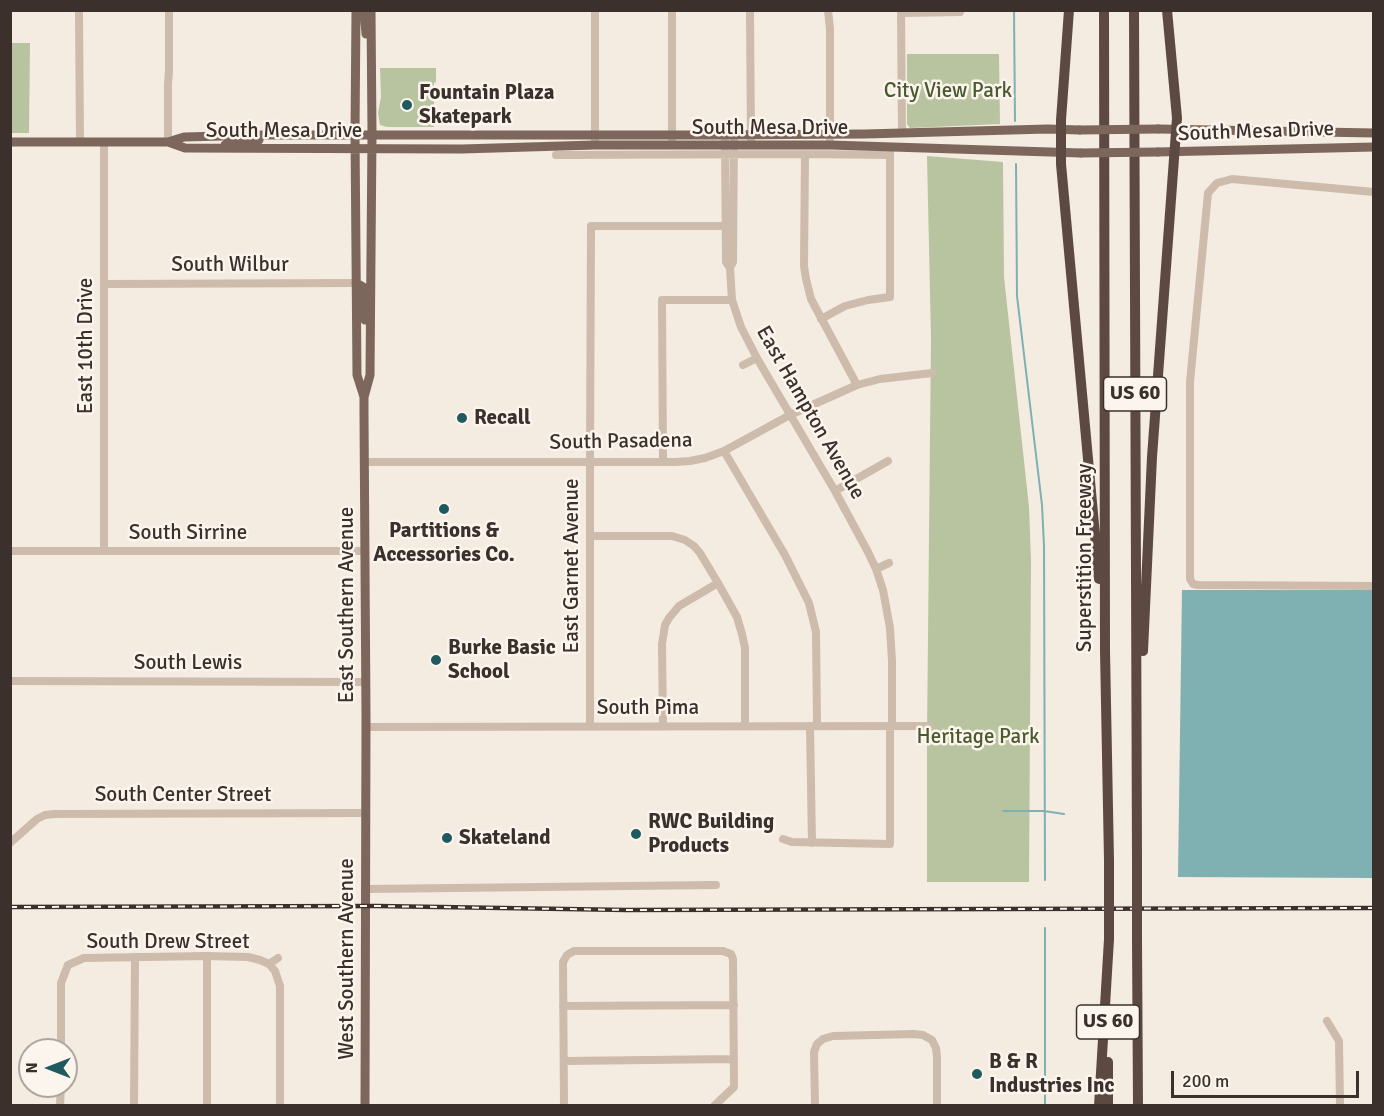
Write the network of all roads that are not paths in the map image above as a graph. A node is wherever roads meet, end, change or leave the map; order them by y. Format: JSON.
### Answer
{"nodes":[{"id":1,"x":79,"y":10,"type":"edge"},
{"id":2,"x":169,"y":10,"type":"edge"},
{"id":3,"x":356,"y":10,"type":"edge"},
{"id":4,"x":364,"y":10,"type":"edge"},
{"id":5,"x":371,"y":10,"type":"edge"},
{"id":6,"x":594,"y":10,"type":"edge"},
{"id":7,"x":672,"y":10,"type":"edge"},
{"id":8,"x":750,"y":10,"type":"edge"},
{"id":9,"x":828,"y":10,"type":"edge"},
{"id":10,"x":1069,"y":10,"type":"edge"},
{"id":11,"x":1104,"y":10,"type":"edge"},
{"id":12,"x":1134,"y":10,"type":"edge"},
{"id":13,"x":1167,"y":10,"type":"edge"},
{"id":14,"x":901,"y":12,"type":"edge"},
{"id":15,"x":960,"y":12,"type":"edge"},
{"id":16,"x":371,"y":44,"type":"junction"},
{"id":17,"x":1061,"y":129,"type":"junction"},
{"id":18,"x":1176,"y":129,"type":"junction"},
{"id":19,"x":902,"y":133,"type":"junction"},
{"id":20,"x":1374,"y":133,"type":"edge"},
{"id":21,"x":355,"y":134,"type":"junction"},
{"id":22,"x":372,"y":134,"type":"junction"},
{"id":23,"x":595,"y":134,"type":"junction"},
{"id":24,"x":672,"y":134,"type":"junction"},
{"id":25,"x":751,"y":134,"type":"junction"},
{"id":26,"x":830,"y":134,"type":"junction"},
{"id":27,"x":275,"y":135,"type":"junction"},
{"id":28,"x":10,"y":142,"type":"edge"},
{"id":29,"x":80,"y":142,"type":"junction"},
{"id":30,"x":104,"y":142,"type":"junction"},
{"id":31,"x":168,"y":142,"type":"junction"},
{"id":32,"x":730,"y":144,"type":"junction"},
{"id":33,"x":595,"y":145,"type":"junction"},
{"id":34,"x":672,"y":145,"type":"junction"},
{"id":35,"x":752,"y":146,"type":"junction"},
{"id":36,"x":830,"y":146,"type":"junction"},
{"id":37,"x":1374,"y":147,"type":"edge"},
{"id":38,"x":218,"y":149,"type":"junction"},
{"id":39,"x":355,"y":149,"type":"junction"},
{"id":40,"x":372,"y":149,"type":"junction"},
{"id":41,"x":890,"y":152,"type":"junction"},
{"id":42,"x":1175,"y":152,"type":"junction"},
{"id":43,"x":805,"y":154,"type":"junction"},
{"id":44,"x":1061,"y":154,"type":"junction"},
{"id":45,"x":556,"y":155,"type":"dead end"},
{"id":46,"x":1374,"y":192,"type":"edge"},
{"id":47,"x":730,"y":226,"type":"junction"},
{"id":48,"x":356,"y":283,"type":"junction"},
{"id":49,"x":104,"y":284,"type":"junction"},
{"id":50,"x":732,"y":300,"type":"junction"},
{"id":51,"x":821,"y":318,"type":"junction"},
{"id":52,"x":371,"y":342,"type":"junction"},
{"id":53,"x":757,"y":358,"type":"junction"},
{"id":54,"x":743,"y":365,"type":"dead end"},
{"id":55,"x":932,"y":373,"type":"dead end"},
{"id":56,"x":857,"y":385,"type":"junction"},
{"id":57,"x":364,"y":397,"type":"junction"},
{"id":58,"x":790,"y":415,"type":"junction"},
{"id":59,"x":724,"y":451,"type":"junction"},
{"id":60,"x":888,"y":461,"type":"dead end"},
{"id":61,"x":364,"y":462,"type":"junction"},
{"id":62,"x":590,"y":462,"type":"junction"},
{"id":63,"x":663,"y":462,"type":"junction"},
{"id":64,"x":835,"y":491,"type":"junction"},
{"id":65,"x":591,"y":536,"type":"junction"},
{"id":66,"x":10,"y":551,"type":"edge"},
{"id":67,"x":104,"y":551,"type":"junction"},
{"id":68,"x":365,"y":551,"type":"junction"},
{"id":69,"x":889,"y":563,"type":"dead end"},
{"id":70,"x":876,"y":569,"type":"junction"},
{"id":71,"x":718,"y":583,"type":"junction"},
{"id":72,"x":1374,"y":586,"type":"edge"},
{"id":73,"x":1105,"y":651,"type":"junction"},
{"id":74,"x":10,"y":681,"type":"edge"},
{"id":75,"x":366,"y":682,"type":"junction"},
{"id":76,"x":366,"y":726,"type":"junction"},
{"id":77,"x":590,"y":726,"type":"junction"},
{"id":78,"x":663,"y":726,"type":"junction"},
{"id":79,"x":745,"y":726,"type":"junction"},
{"id":80,"x":814,"y":726,"type":"junction"},
{"id":81,"x":891,"y":726,"type":"junction"},
{"id":82,"x":930,"y":726,"type":"dead end"},
{"id":83,"x":1137,"y":777,"type":"junction"},
{"id":84,"x":366,"y":813,"type":"junction"},
{"id":85,"x":783,"y":839,"type":"dead end"},
{"id":86,"x":10,"y":843,"type":"edge"},
{"id":87,"x":812,"y":843,"type":"junction"},
{"id":88,"x":716,"y":885,"type":"dead end"},
{"id":89,"x":366,"y":889,"type":"junction"},
{"id":90,"x":1109,"y":939,"type":"junction"},
{"id":91,"x":207,"y":956,"type":"junction"},
{"id":92,"x":135,"y":957,"type":"junction"},
{"id":93,"x":278,"y":958,"type":"dead end"},
{"id":94,"x":269,"y":964,"type":"junction"},
{"id":95,"x":734,"y":1005,"type":"junction"},
{"id":96,"x":563,"y":1006,"type":"junction"},
{"id":97,"x":1328,"y":1022,"type":"dead end"},
{"id":98,"x":61,"y":1038,"type":"edge"},
{"id":99,"x":734,"y":1059,"type":"junction"},
{"id":100,"x":564,"y":1061,"type":"junction"},
{"id":101,"x":134,"y":1106,"type":"edge"},
{"id":102,"x":207,"y":1106,"type":"edge"},
{"id":103,"x":280,"y":1106,"type":"edge"},
{"id":104,"x":365,"y":1106,"type":"edge"},
{"id":105,"x":564,"y":1106,"type":"edge"},
{"id":106,"x":714,"y":1106,"type":"edge"},
{"id":107,"x":815,"y":1106,"type":"edge"},
{"id":108,"x":938,"y":1106,"type":"edge"},
{"id":109,"x":1099,"y":1106,"type":"edge"},
{"id":110,"x":1108,"y":1106,"type":"edge"},
{"id":111,"x":1138,"y":1106,"type":"edge"},
{"id":112,"x":1340,"y":1106,"type":"edge"}],
"edges":[{"from":1,"to":29,"type":"street"},
{"from":2,"to":31,"type":"street"},
{"from":3,"to":21,"type":"main road","name":"East Southern Avenue"},
{"from":4,"to":16,"type":"main road"},
{"from":5,"to":16,"type":"main road","name":"East Southern Avenue"},
{"from":6,"to":23,"type":"street"},
{"from":7,"to":24,"type":"street"},
{"from":8,"to":25,"type":"street"},
{"from":9,"to":26,"type":"street"},
{"from":10,"to":17,"type":"highway"},
{"from":11,"to":73,"type":"highway","name":"Superstition Freeway","number":"US 60"},
{"from":12,"to":83,"type":"highway","number":"US 60"},
{"from":13,"to":18,"type":"highway"},
{"from":14,"to":15,"type":"street"},
{"from":14,"to":19,"type":"street"},
{"from":16,"to":22,"type":"main road","name":"East Southern Avenue"},
{"from":17,"to":18,"type":"main road","name":"South Mesa Drive","bridge":true},
{"from":17,"to":19,"type":"main road","name":"South Mesa Drive"},
{"from":17,"to":44,"type":"highway"},
{"from":18,"to":20,"type":"main road","name":"South Mesa Drive"},
{"from":18,"to":42,"type":"highway"},
{"from":19,"to":26,"type":"main road","name":"South Mesa Drive"},
{"from":21,"to":22,"type":"main road","name":"South Mesa Drive"},
{"from":21,"to":27,"type":"main road","name":"South Mesa Drive"},
{"from":21,"to":39,"type":"main road","name":"East Southern Avenue"},
{"from":22,"to":23,"type":"main road","name":"South Mesa Drive"},
{"from":22,"to":40,"type":"main road","name":"East Southern Avenue"},
{"from":23,"to":24,"type":"main road","name":"South Mesa Drive"},
{"from":23,"to":33,"type":"street"},
{"from":24,"to":32,"type":"main road","name":"South Mesa Drive"},
{"from":24,"to":34,"type":"street"},
{"from":25,"to":26,"type":"main road","name":"South Mesa Drive"},
{"from":25,"to":32,"type":"main road","name":"South Mesa Drive"},
{"from":25,"to":35,"type":"street"},
{"from":26,"to":36,"type":"street"},
{"from":27,"to":31,"type":"main road","name":"South Mesa Drive"},
{"from":27,"to":38,"type":"main road"},
{"from":28,"to":29,"type":"main road","name":"South Mesa Drive"},
{"from":29,"to":30,"type":"main road","name":"South Mesa Drive"},
{"from":30,"to":31,"type":"main road","name":"South Mesa Drive"},
{"from":30,"to":49,"type":"street","name":"East 10th Drive"},
{"from":31,"to":38,"type":"main road","name":"South Mesa Drive"},
{"from":32,"to":34,"type":"main road","name":"South Mesa Drive"},
{"from":32,"to":35,"type":"main road","name":"South Mesa Drive"},
{"from":32,"to":43,"type":"street","name":"South Mesa Drive"},
{"from":32,"to":45,"type":"street","name":"South Mesa Drive"},
{"from":32,"to":47,"type":"street","name":"East Hampton Avenue"},
{"from":33,"to":34,"type":"main road","name":"South Mesa Drive"},
{"from":33,"to":40,"type":"main road","name":"South Mesa Drive"},
{"from":35,"to":36,"type":"main road","name":"South Mesa Drive"},
{"from":36,"to":41,"type":"main road","name":"South Mesa Drive"},
{"from":37,"to":42,"type":"main road","name":"South Mesa Drive"},
{"from":38,"to":39,"type":"main road","name":"South Mesa Drive"},
{"from":39,"to":40,"type":"main road","name":"South Mesa Drive"},
{"from":39,"to":48,"type":"main road","name":"East Southern Avenue"},
{"from":40,"to":52,"type":"main road","name":"East Southern Avenue"},
{"from":41,"to":43,"type":"street","name":"South Mesa Drive"},
{"from":41,"to":44,"type":"main road","name":"South Mesa Drive"},
{"from":41,"to":51,"type":"street"},
{"from":42,"to":44,"type":"main road","name":"South Mesa Drive","bridge":true},
{"from":42,"to":83,"type":"highway"},
{"from":43,"to":51,"type":"street"},
{"from":44,"to":73,"type":"highway"},
{"from":46,"to":72,"type":"street"},
{"from":47,"to":50,"type":"street","name":"East Hampton Avenue"},
{"from":47,"to":62,"type":"street","name":"East Garnet Avenue"},
{"from":48,"to":49,"type":"street","name":"South Wilbur"},
{"from":48,"to":52,"type":"main road"},
{"from":48,"to":57,"type":"main road","name":"East Southern Avenue"},
{"from":49,"to":67,"type":"street","name":"East 10th Drive"},
{"from":50,"to":53,"type":"street","name":"East Hampton Avenue"},
{"from":50,"to":63,"type":"street"},
{"from":51,"to":56,"type":"street"},
{"from":52,"to":57,"type":"main road","name":"East Southern Avenue"},
{"from":53,"to":54,"type":"street"},
{"from":53,"to":58,"type":"street","name":"East Hampton Avenue"},
{"from":55,"to":56,"type":"street","name":"South Pasadena"},
{"from":56,"to":58,"type":"street","name":"South Pasadena"},
{"from":57,"to":61,"type":"main road","name":"East Southern Avenue"},
{"from":58,"to":59,"type":"street","name":"South Pasadena"},
{"from":58,"to":64,"type":"street","name":"East Hampton Avenue"},
{"from":59,"to":63,"type":"street","name":"South Pasadena"},
{"from":59,"to":80,"type":"street"},
{"from":60,"to":64,"type":"street"},
{"from":61,"to":62,"type":"street","name":"South Pasadena"},
{"from":61,"to":68,"type":"main road","name":"East Southern Avenue"},
{"from":62,"to":63,"type":"street","name":"South Pasadena"},
{"from":62,"to":65,"type":"street","name":"East Garnet Avenue"},
{"from":64,"to":70,"type":"street","name":"East Hampton Avenue"},
{"from":65,"to":71,"type":"street"},
{"from":65,"to":77,"type":"street","name":"East Garnet Avenue"},
{"from":66,"to":67,"type":"street","name":"South Sirrine"},
{"from":67,"to":68,"type":"street","name":"South Sirrine"},
{"from":68,"to":75,"type":"main road","name":"East Southern Avenue"},
{"from":69,"to":70,"type":"street"},
{"from":70,"to":81,"type":"street","name":"East Hampton Avenue"},
{"from":71,"to":78,"type":"street"},
{"from":71,"to":79,"type":"street"},
{"from":73,"to":90,"type":"highway","name":"Superstition Freeway","number":"US 60","bridge":true},
{"from":74,"to":75,"type":"street","name":"South Lewis"},
{"from":75,"to":76,"type":"main road","name":"East Southern Avenue"},
{"from":76,"to":77,"type":"street","name":"South Pima"},
{"from":76,"to":84,"type":"main road","name":"East Southern Avenue"},
{"from":77,"to":78,"type":"street","name":"South Pima"},
{"from":78,"to":79,"type":"street","name":"South Pima"},
{"from":79,"to":80,"type":"street","name":"South Pima"},
{"from":80,"to":81,"type":"street","name":"South Pima"},
{"from":80,"to":87,"type":"street"},
{"from":81,"to":82,"type":"street","name":"South Pima"},
{"from":81,"to":87,"type":"street","name":"East Hampton Avenue"},
{"from":83,"to":111,"type":"highway","number":"US 60","bridge":true},
{"from":84,"to":86,"type":"street","name":"South Center Street"},
{"from":84,"to":89,"type":"main road","name":"West Southern Avenue"},
{"from":85,"to":87,"type":"street"},
{"from":88,"to":89,"type":"street"},
{"from":89,"to":104,"type":"main road","name":"West Southern Avenue"},
{"from":90,"to":109,"type":"highway"},
{"from":90,"to":110,"type":"highway","name":"Superstition Freeway","number":"US 60"},
{"from":91,"to":92,"type":"street","name":"South Drew Street"},
{"from":91,"to":94,"type":"street","name":"South Drew Street"},
{"from":91,"to":102,"type":"street"},
{"from":92,"to":98,"type":"street","name":"South Drew Street"},
{"from":92,"to":101,"type":"street"},
{"from":93,"to":94,"type":"street"},
{"from":94,"to":103,"type":"street"},
{"from":95,"to":96,"type":"street"},
{"from":95,"to":96,"type":"street"},
{"from":95,"to":99,"type":"street"},
{"from":96,"to":100,"type":"street"},
{"from":97,"to":112,"type":"street"},
{"from":99,"to":100,"type":"street"},
{"from":99,"to":106,"type":"street"},
{"from":100,"to":105,"type":"street"},
{"from":107,"to":108,"type":"street"}]}
